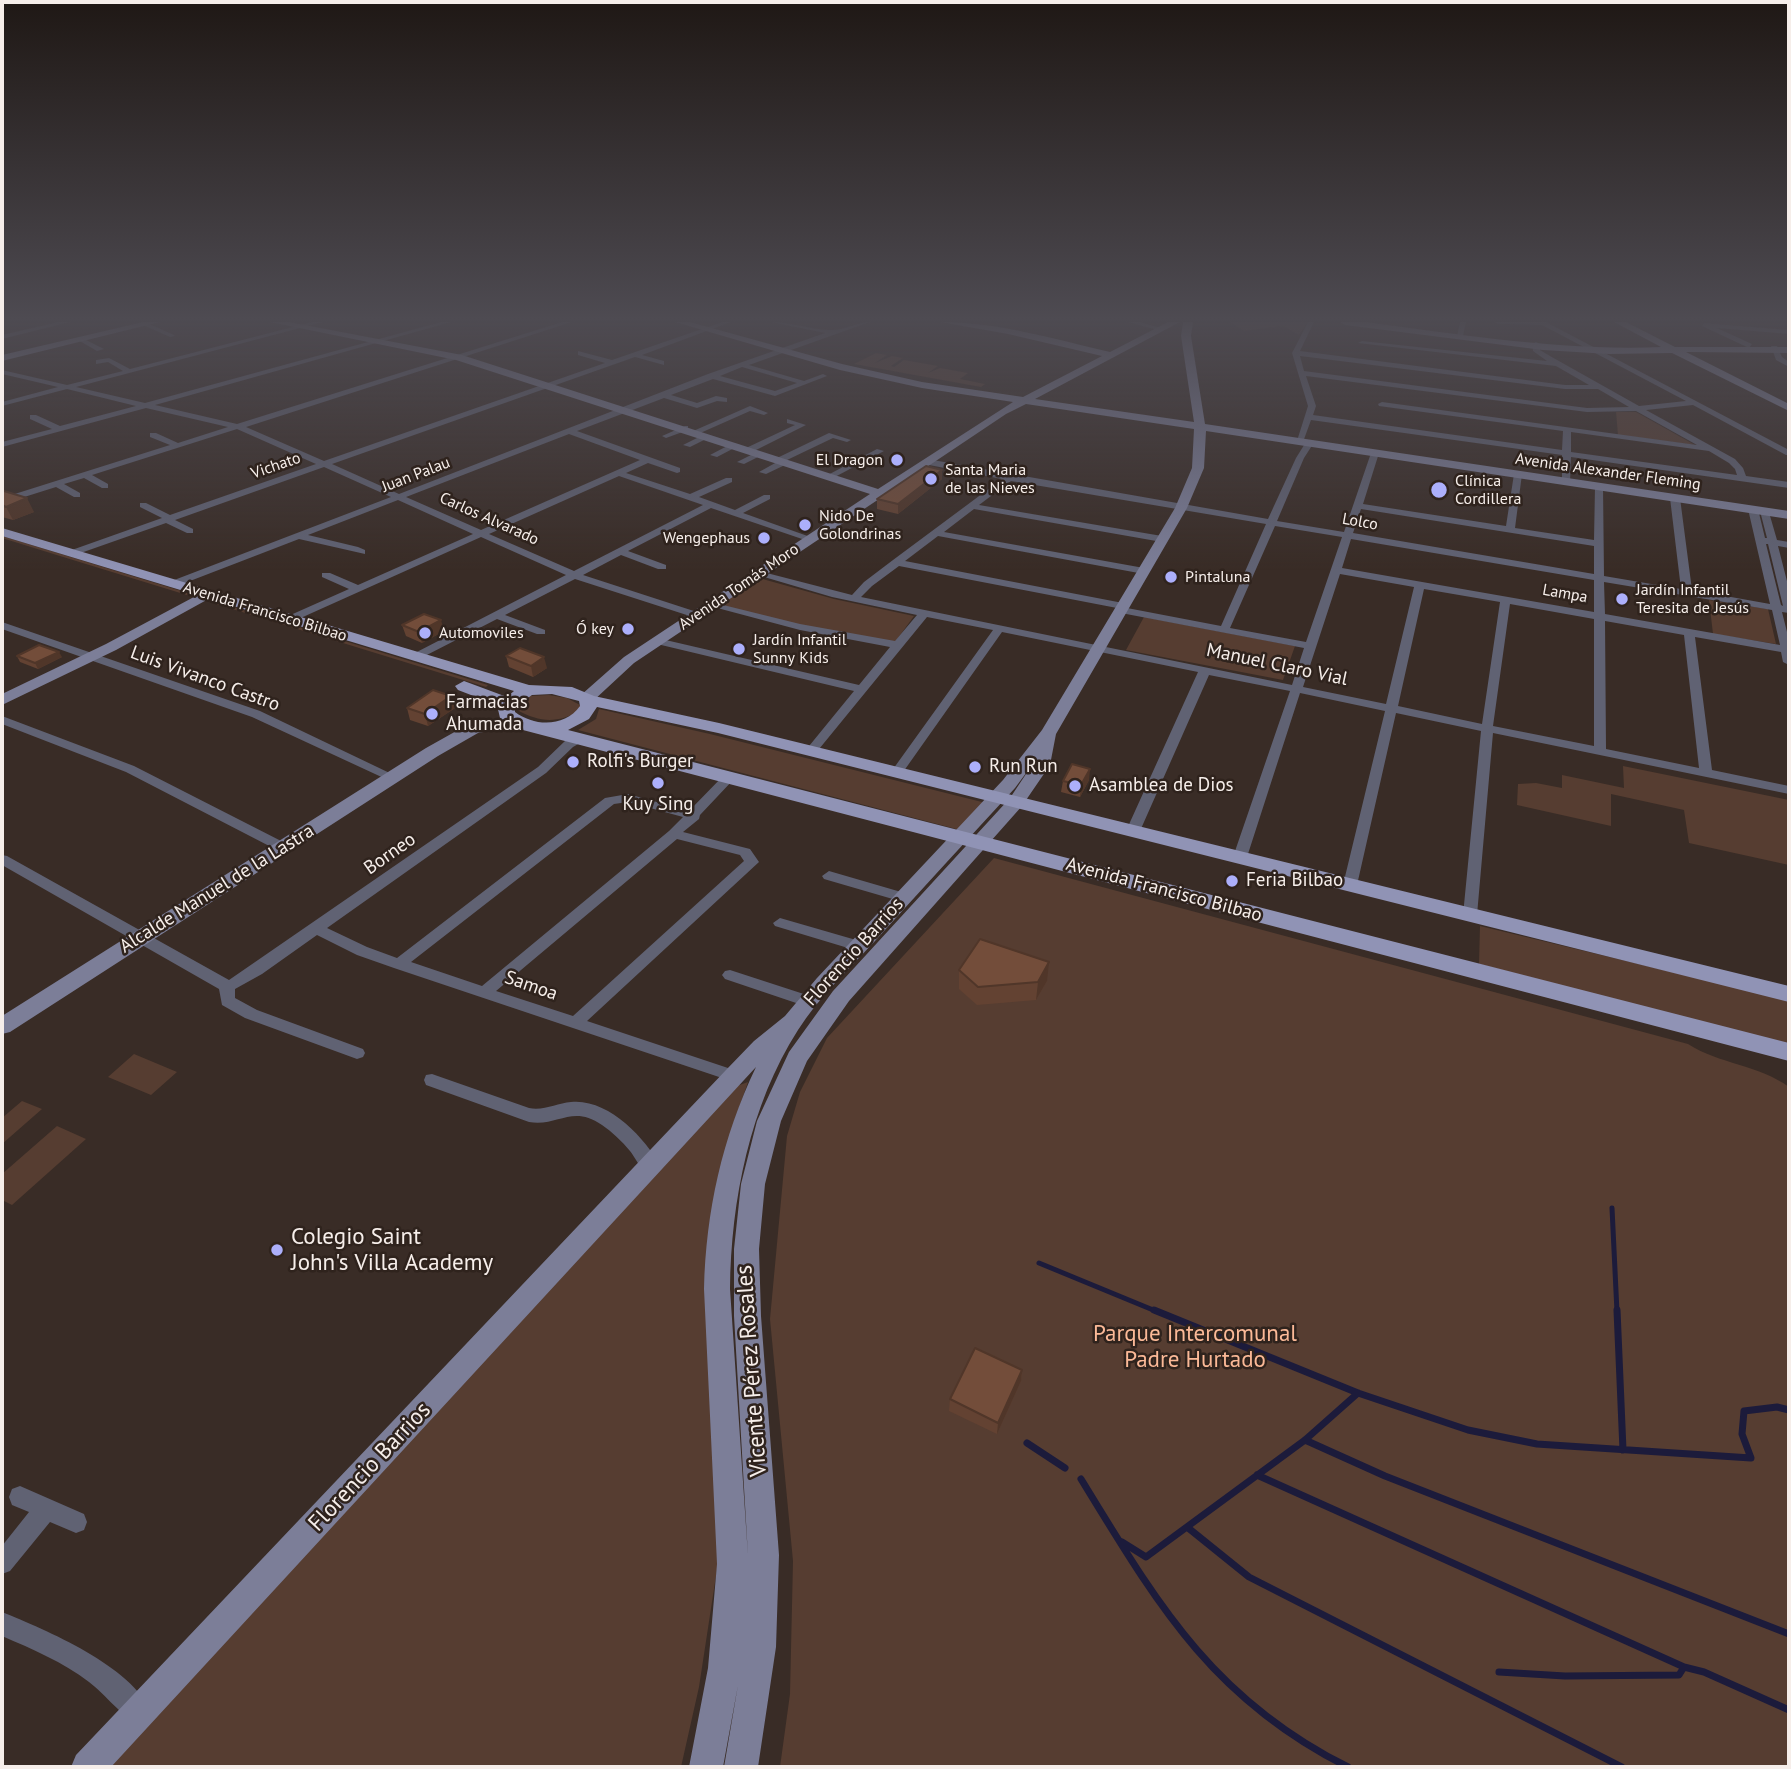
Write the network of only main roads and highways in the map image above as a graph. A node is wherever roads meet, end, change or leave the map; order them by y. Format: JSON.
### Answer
{"nodes":[{"id":1,"x":599,"y":405,"type":"edge"},
{"id":2,"x":1016,"y":405,"type":"edge"},
{"id":3,"x":1045,"y":405,"type":"edge"},
{"id":4,"x":1196,"y":405,"type":"edge"},
{"id":5,"x":1199,"y":427,"type":"junction"},
{"id":6,"x":879,"y":493,"type":"junction"},
{"id":7,"x":1789,"y":515,"type":"edge"},
{"id":8,"x":2,"y":532,"type":"edge"},
{"id":9,"x":2,"y":544,"type":"edge"},
{"id":10,"x":200,"y":598,"type":"junction"},
{"id":11,"x":528,"y":690,"type":"junction"},
{"id":12,"x":2,"y":699,"type":"edge"},
{"id":13,"x":588,"y":699,"type":"junction"},
{"id":14,"x":507,"y":704,"type":"junction"},
{"id":15,"x":516,"y":721,"type":"junction"},
{"id":16,"x":538,"y":728,"type":"junction"},
{"id":17,"x":432,"y":752,"type":"junction"},
{"id":18,"x":1007,"y":800,"type":"junction"},
{"id":19,"x":970,"y":840,"type":"junction"},
{"id":20,"x":1789,"y":994,"type":"edge"},
{"id":21,"x":841,"y":996,"type":"joint"},
{"id":22,"x":801,"y":1012,"type":"junction"},
{"id":23,"x":2,"y":1026,"type":"edge"},
{"id":24,"x":1789,"y":1052,"type":"edge"},
{"id":25,"x":88,"y":1767,"type":"edge"},
{"id":26,"x":706,"y":1767,"type":"edge"},
{"id":27,"x":741,"y":1767,"type":"edge"}],
"edges":[{"from":1,"to":6,"type":"main road"},
{"from":2,"to":6,"type":"main road","name":"Avenida Tomás Moro"},
{"from":3,"to":5,"type":"main road","name":"Avenida Alexander Fleming"},
{"from":4,"to":5,"type":"main road","name":"Florencio Barrios"},
{"from":5,"to":7,"type":"main road","name":"Avenida Alexander Fleming"},
{"from":5,"to":18,"type":"main road","name":"Florencio Barrios"},
{"from":6,"to":13,"type":"main road","name":"Avenida Tomás Moro"},
{"from":8,"to":10,"type":"main road","name":"Avenida Francisco Bilbao"},
{"from":9,"to":10,"type":"main road","name":"Avenida Francisco Bilbao"},
{"from":10,"to":11,"type":"main road","name":"Avenida Francisco Bilbao"},
{"from":10,"to":12,"type":"main road"},
{"from":10,"to":14,"type":"main road","name":"Avenida Francisco Bilbao"},
{"from":11,"to":13,"type":"main road","name":"Avenida Francisco Bilbao"},
{"from":11,"to":14,"type":"main road"},
{"from":13,"to":16,"type":"main road"},
{"from":13,"to":18,"type":"main road"},
{"from":14,"to":15,"type":"main road"},
{"from":14,"to":17,"type":"main road","name":"Alcalde Manuel de la Lastra"},
{"from":15,"to":16,"type":"main road","name":"Avenida Francisco Bilbao"},
{"from":15,"to":17,"type":"main road","name":"Alcalde Manuel de la Lastra"},
{"from":16,"to":19,"type":"main road","name":"Avenida Francisco Bilbao"},
{"from":17,"to":23,"type":"main road","name":"Alcalde Manuel de la Lastra"},
{"from":18,"to":19,"type":"main road","name":"Florencio Barrios"},
{"from":18,"to":20,"type":"main road"},
{"from":19,"to":21,"type":"main road","name":"Florencio Barrios"},
{"from":19,"to":22,"type":"main road","name":"Florencio Barrios"},
{"from":19,"to":24,"type":"main road","name":"Avenida Francisco Bilbao"},
{"from":21,"to":27,"type":"main road","name":"Vicente Pérez Rosales"},
{"from":22,"to":25,"type":"main road","name":"Florencio Barrios"},
{"from":22,"to":26,"type":"main road","name":"Vicente Pérez Rosales"}]}
